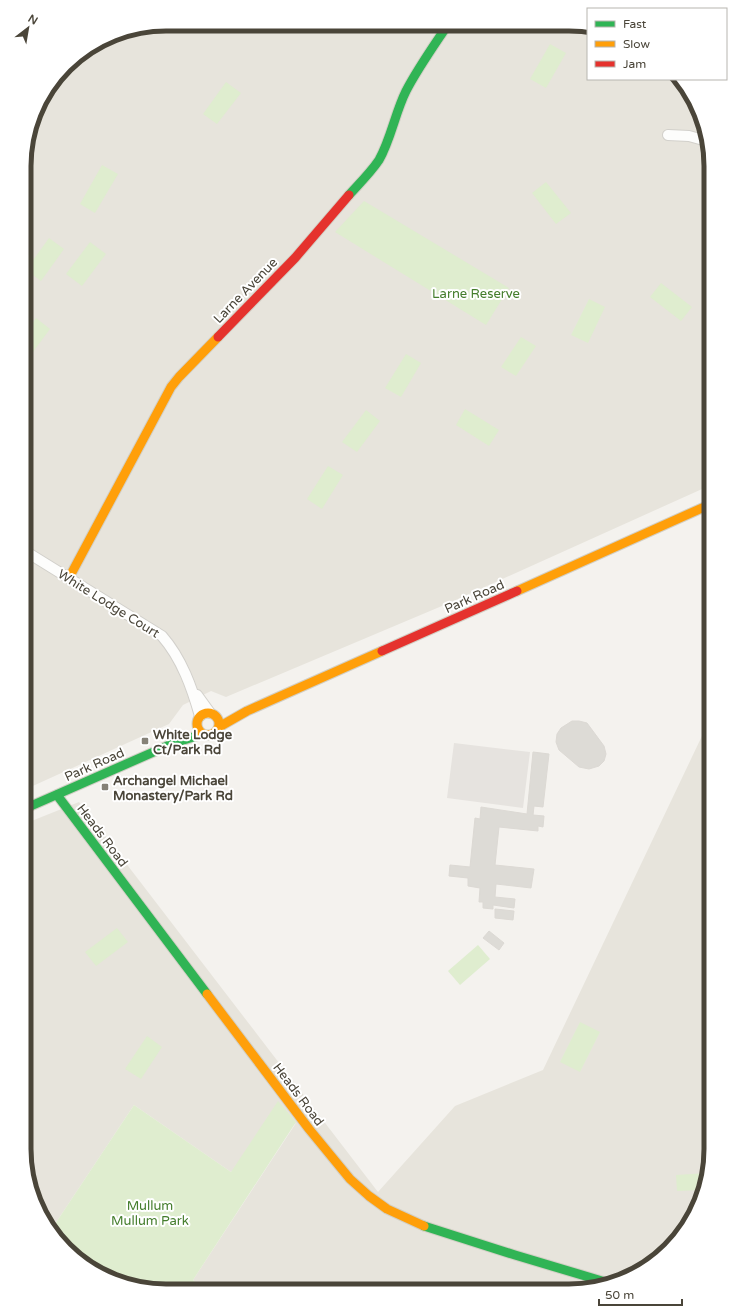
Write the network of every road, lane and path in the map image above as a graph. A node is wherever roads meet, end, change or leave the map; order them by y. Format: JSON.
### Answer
{"nodes":[{"id":1,"x":443,"y":31,"type":"edge"},
{"id":2,"x":668,"y":135,"type":"dead end"},
{"id":3,"x":701,"y":139,"type":"edge"},
{"id":4,"x":704,"y":507,"type":"edge"},
{"id":5,"x":31,"y":555,"type":"edge"},
{"id":6,"x":69,"y":578,"type":"junction"},
{"id":7,"x":247,"y":711,"type":"junction"},
{"id":8,"x":205,"y":717,"type":"junction"},
{"id":9,"x":219,"y":727,"type":"junction"},
{"id":10,"x":203,"y":734,"type":"junction"},
{"id":11,"x":174,"y":743,"type":"junction"},
{"id":12,"x":57,"y":795,"type":"junction"},
{"id":13,"x":31,"y":806,"type":"edge"},
{"id":14,"x":599,"y":1280,"type":"edge"}],
"edges":[{"from":1,"to":6,"type":"street","name":"Larne Avenue"},
{"from":2,"to":3,"type":"street"},
{"from":4,"to":7,"type":"street","name":"Park Road"},
{"from":5,"to":6,"type":"street","name":"White Lodge Court"},
{"from":6,"to":8,"type":"street","name":"White Lodge Court"},
{"from":7,"to":8,"type":"street","name":"Park Road"},
{"from":7,"to":9,"type":"street","name":"Park Road"},
{"from":8,"to":9,"type":"street"},
{"from":8,"to":10,"type":"street"},
{"from":8,"to":11,"type":"street","name":"Park Road"},
{"from":9,"to":10,"type":"street"},
{"from":10,"to":11,"type":"street","name":"Park Road"},
{"from":11,"to":12,"type":"street","name":"Park Road"},
{"from":12,"to":13,"type":"street","name":"Park Road"},
{"from":12,"to":14,"type":"street","name":"Heads Road"}]}
